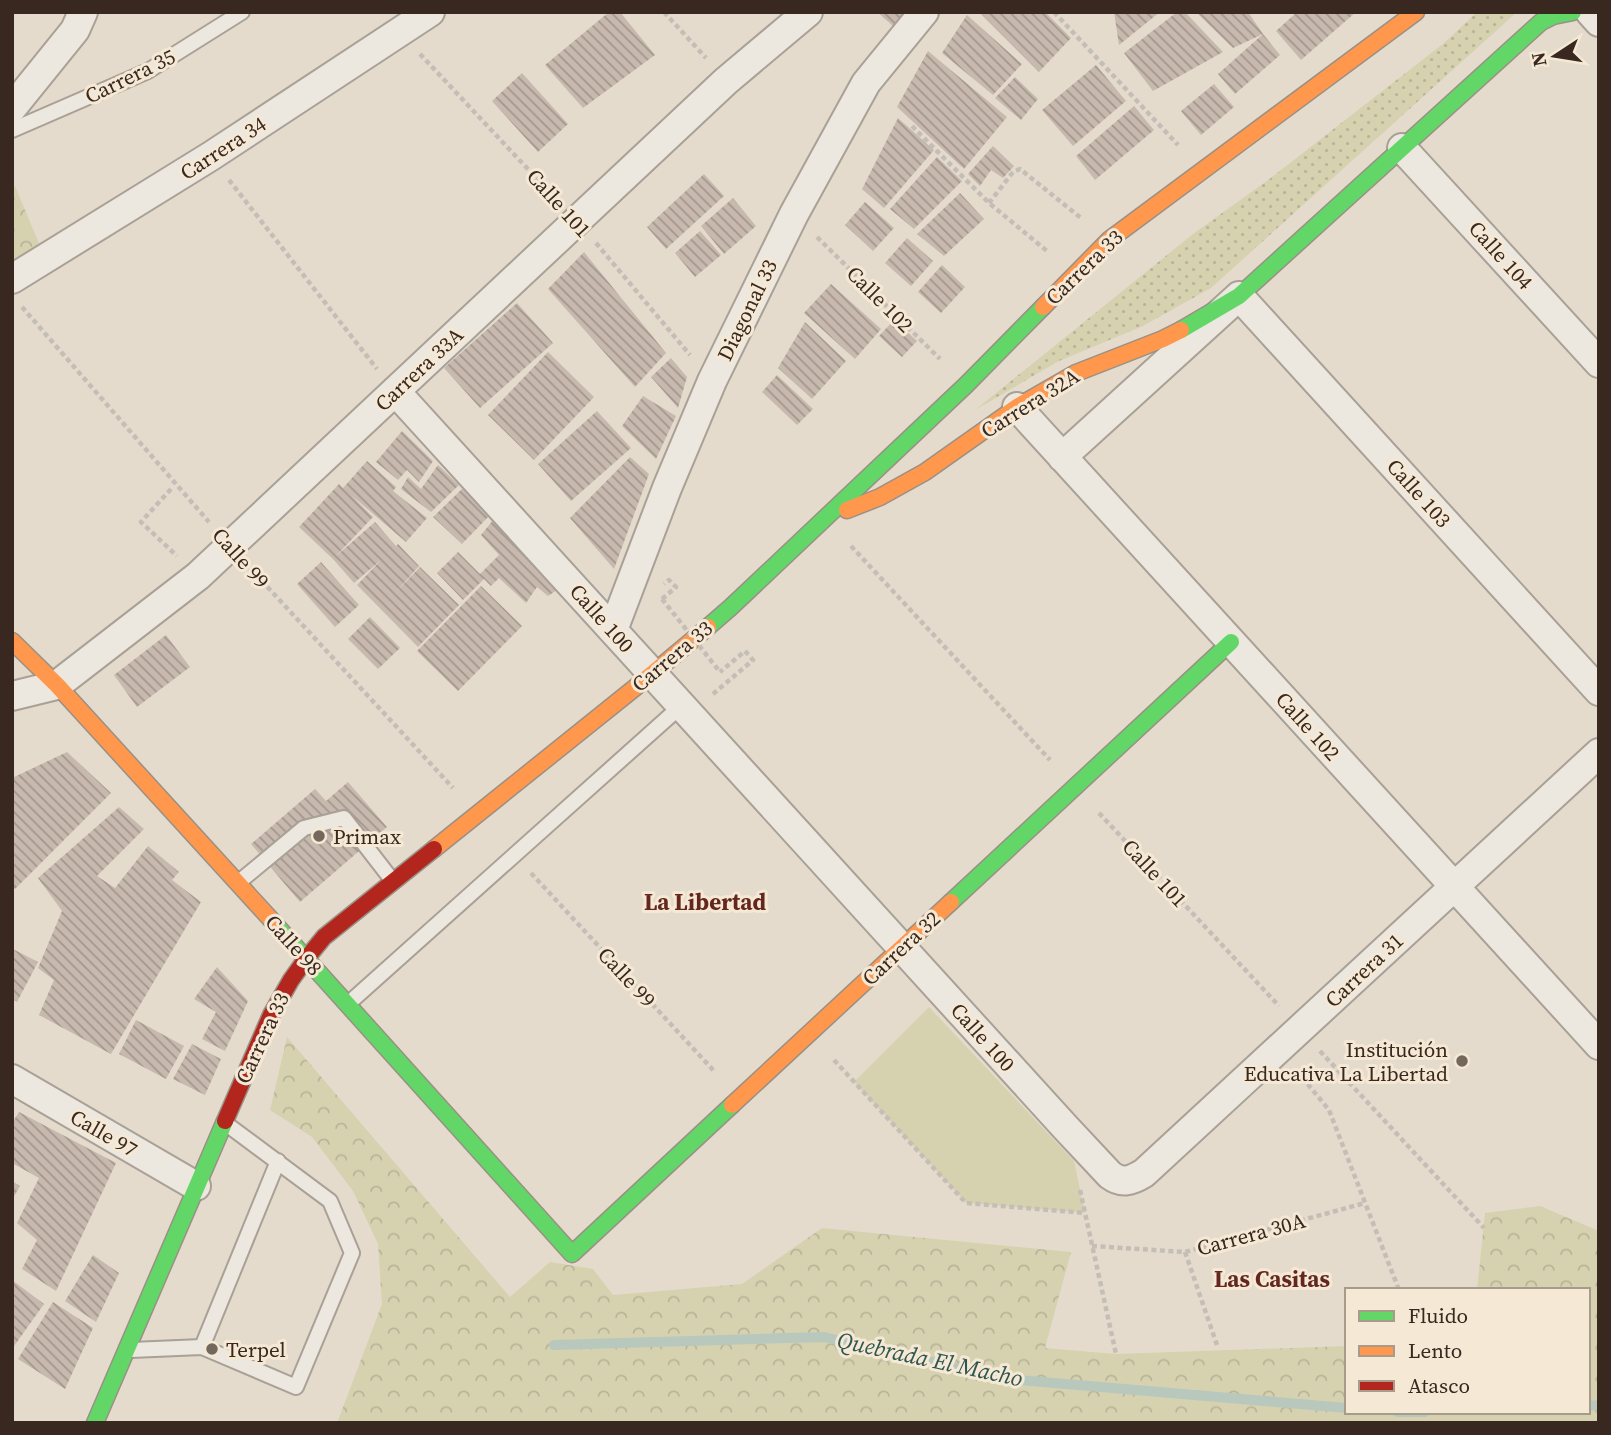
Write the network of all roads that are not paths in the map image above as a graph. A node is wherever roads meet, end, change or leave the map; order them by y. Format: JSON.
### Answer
{"nodes":[{"id":1,"x":83,"y":12,"type":"edge"},
{"id":2,"x":242,"y":12,"type":"edge"},
{"id":3,"x":430,"y":12,"type":"edge"},
{"id":4,"x":808,"y":12,"type":"edge"},
{"id":5,"x":924,"y":12,"type":"edge"},
{"id":6,"x":1416,"y":12,"type":"edge"},
{"id":7,"x":1573,"y":12,"type":"edge"},
{"id":8,"x":1590,"y":12,"type":"edge"},
{"id":9,"x":1599,"y":22,"type":"edge"},
{"id":10,"x":12,"y":108,"type":"edge"},
{"id":11,"x":12,"y":130,"type":"edge"},
{"id":12,"x":1402,"y":148,"type":"junction"},
{"id":13,"x":12,"y":279,"type":"edge"},
{"id":14,"x":1239,"y":296,"type":"junction"},
{"id":15,"x":1599,"y":363,"type":"edge"},
{"id":16,"x":395,"y":391,"type":"junction"},
{"id":17,"x":1017,"y":407,"type":"junction"},
{"id":18,"x":1062,"y":457,"type":"junction"},
{"id":19,"x":826,"y":518,"type":"junction"},
{"id":20,"x":613,"y":630,"type":"junction"},
{"id":21,"x":12,"y":641,"type":"edge"},
{"id":22,"x":1231,"y":642,"type":"junction"},
{"id":23,"x":652,"y":674,"type":"junction"},
{"id":24,"x":57,"y":685,"type":"junction"},
{"id":25,"x":1599,"y":691,"type":"edge"},
{"id":26,"x":12,"y":696,"type":"edge"},
{"id":27,"x":681,"y":706,"type":"junction"},
{"id":28,"x":1599,"y":753,"type":"edge"},
{"id":29,"x":393,"y":881,"type":"junction"},
{"id":30,"x":238,"y":883,"type":"junction"},
{"id":31,"x":1454,"y":887,"type":"junction"},
{"id":32,"x":902,"y":948,"type":"junction"},
{"id":33,"x":306,"y":957,"type":"junction"},
{"id":34,"x":348,"y":1004,"type":"junction"},
{"id":35,"x":1599,"y":1045,"type":"edge"},
{"id":36,"x":12,"y":1079,"type":"edge"},
{"id":37,"x":224,"y":1122,"type":"junction"},
{"id":38,"x":278,"y":1161,"type":"junction"},
{"id":39,"x":1125,"y":1182,"type":"joint"},
{"id":40,"x":197,"y":1186,"type":"junction"},
{"id":41,"x":572,"y":1254,"type":"joint"},
{"id":42,"x":202,"y":1347,"type":"junction"},
{"id":43,"x":126,"y":1350,"type":"junction"},
{"id":44,"x":95,"y":1423,"type":"edge"}],
"edges":[{"from":1,"to":10,"type":"street"},
{"from":2,"to":11,"type":"lane","name":"Carrera 35"},
{"from":3,"to":13,"type":"street","name":"Carrera 34"},
{"from":4,"to":16,"type":"street","name":"Carrera 33A"},
{"from":5,"to":20,"type":"street","name":"Diagonal 33"},
{"from":6,"to":19,"type":"main road","name":"Carrera 33"},
{"from":7,"to":12,"type":"main road","name":"Carrera 32A"},
{"from":8,"to":9,"type":"street"},
{"from":12,"to":14,"type":"main road","name":"Carrera 32A"},
{"from":12,"to":15,"type":"street","name":"Calle 104"},
{"from":14,"to":17,"type":"main road","name":"Carrera 32A"},
{"from":14,"to":18,"type":"street","name":"Carrera 32A"},
{"from":14,"to":25,"type":"street","name":"Calle 103"},
{"from":16,"to":20,"type":"street","name":"Calle 100"},
{"from":16,"to":24,"type":"street","name":"Carrera 33A"},
{"from":17,"to":18,"type":"street","name":"Calle 102"},
{"from":17,"to":19,"type":"main road","name":"Carrera 32A"},
{"from":18,"to":22,"type":"street","name":"Calle 102"},
{"from":19,"to":23,"type":"main road","name":"Carrera 33"},
{"from":20,"to":23,"type":"street","name":"Calle 100"},
{"from":21,"to":24,"type":"main road","name":"Calle 98"},
{"from":22,"to":31,"type":"street","name":"Calle 102"},
{"from":22,"to":32,"type":"main road","name":"Carrera 32"},
{"from":23,"to":27,"type":"street","name":"Calle 100"},
{"from":23,"to":29,"type":"main road","name":"Carrera 33"},
{"from":24,"to":26,"type":"street","name":"Carrera 33A"},
{"from":24,"to":30,"type":"main road","name":"Calle 98"},
{"from":27,"to":32,"type":"street","name":"Calle 100"},
{"from":27,"to":34,"type":"lane","name":"Carrera 33"},
{"from":28,"to":31,"type":"street","name":"Carrera 31"},
{"from":29,"to":30,"type":"lane"},
{"from":29,"to":33,"type":"main road","name":"Carrera 33"},
{"from":30,"to":33,"type":"main road","name":"Calle 98"},
{"from":31,"to":35,"type":"street","name":"Calle 102"},
{"from":31,"to":39,"type":"street","name":"Carrera 31"},
{"from":32,"to":39,"type":"street","name":"Calle 100"},
{"from":32,"to":41,"type":"main road","name":"Carrera 32"},
{"from":33,"to":34,"type":"main road","name":"Calle 98"},
{"from":33,"to":37,"type":"main road","name":"Carrera 33"},
{"from":34,"to":41,"type":"main road","name":"Calle 98"},
{"from":36,"to":40,"type":"street","name":"Calle 97"},
{"from":37,"to":38,"type":"lane"},
{"from":37,"to":40,"type":"main road","name":"Carrera 33"},
{"from":38,"to":42,"type":"lane"},
{"from":38,"to":42,"type":"lane"},
{"from":40,"to":43,"type":"main road","name":"Carrera 33"},
{"from":42,"to":43,"type":"lane"},
{"from":43,"to":44,"type":"main road","name":"Carrera 33"}]}
